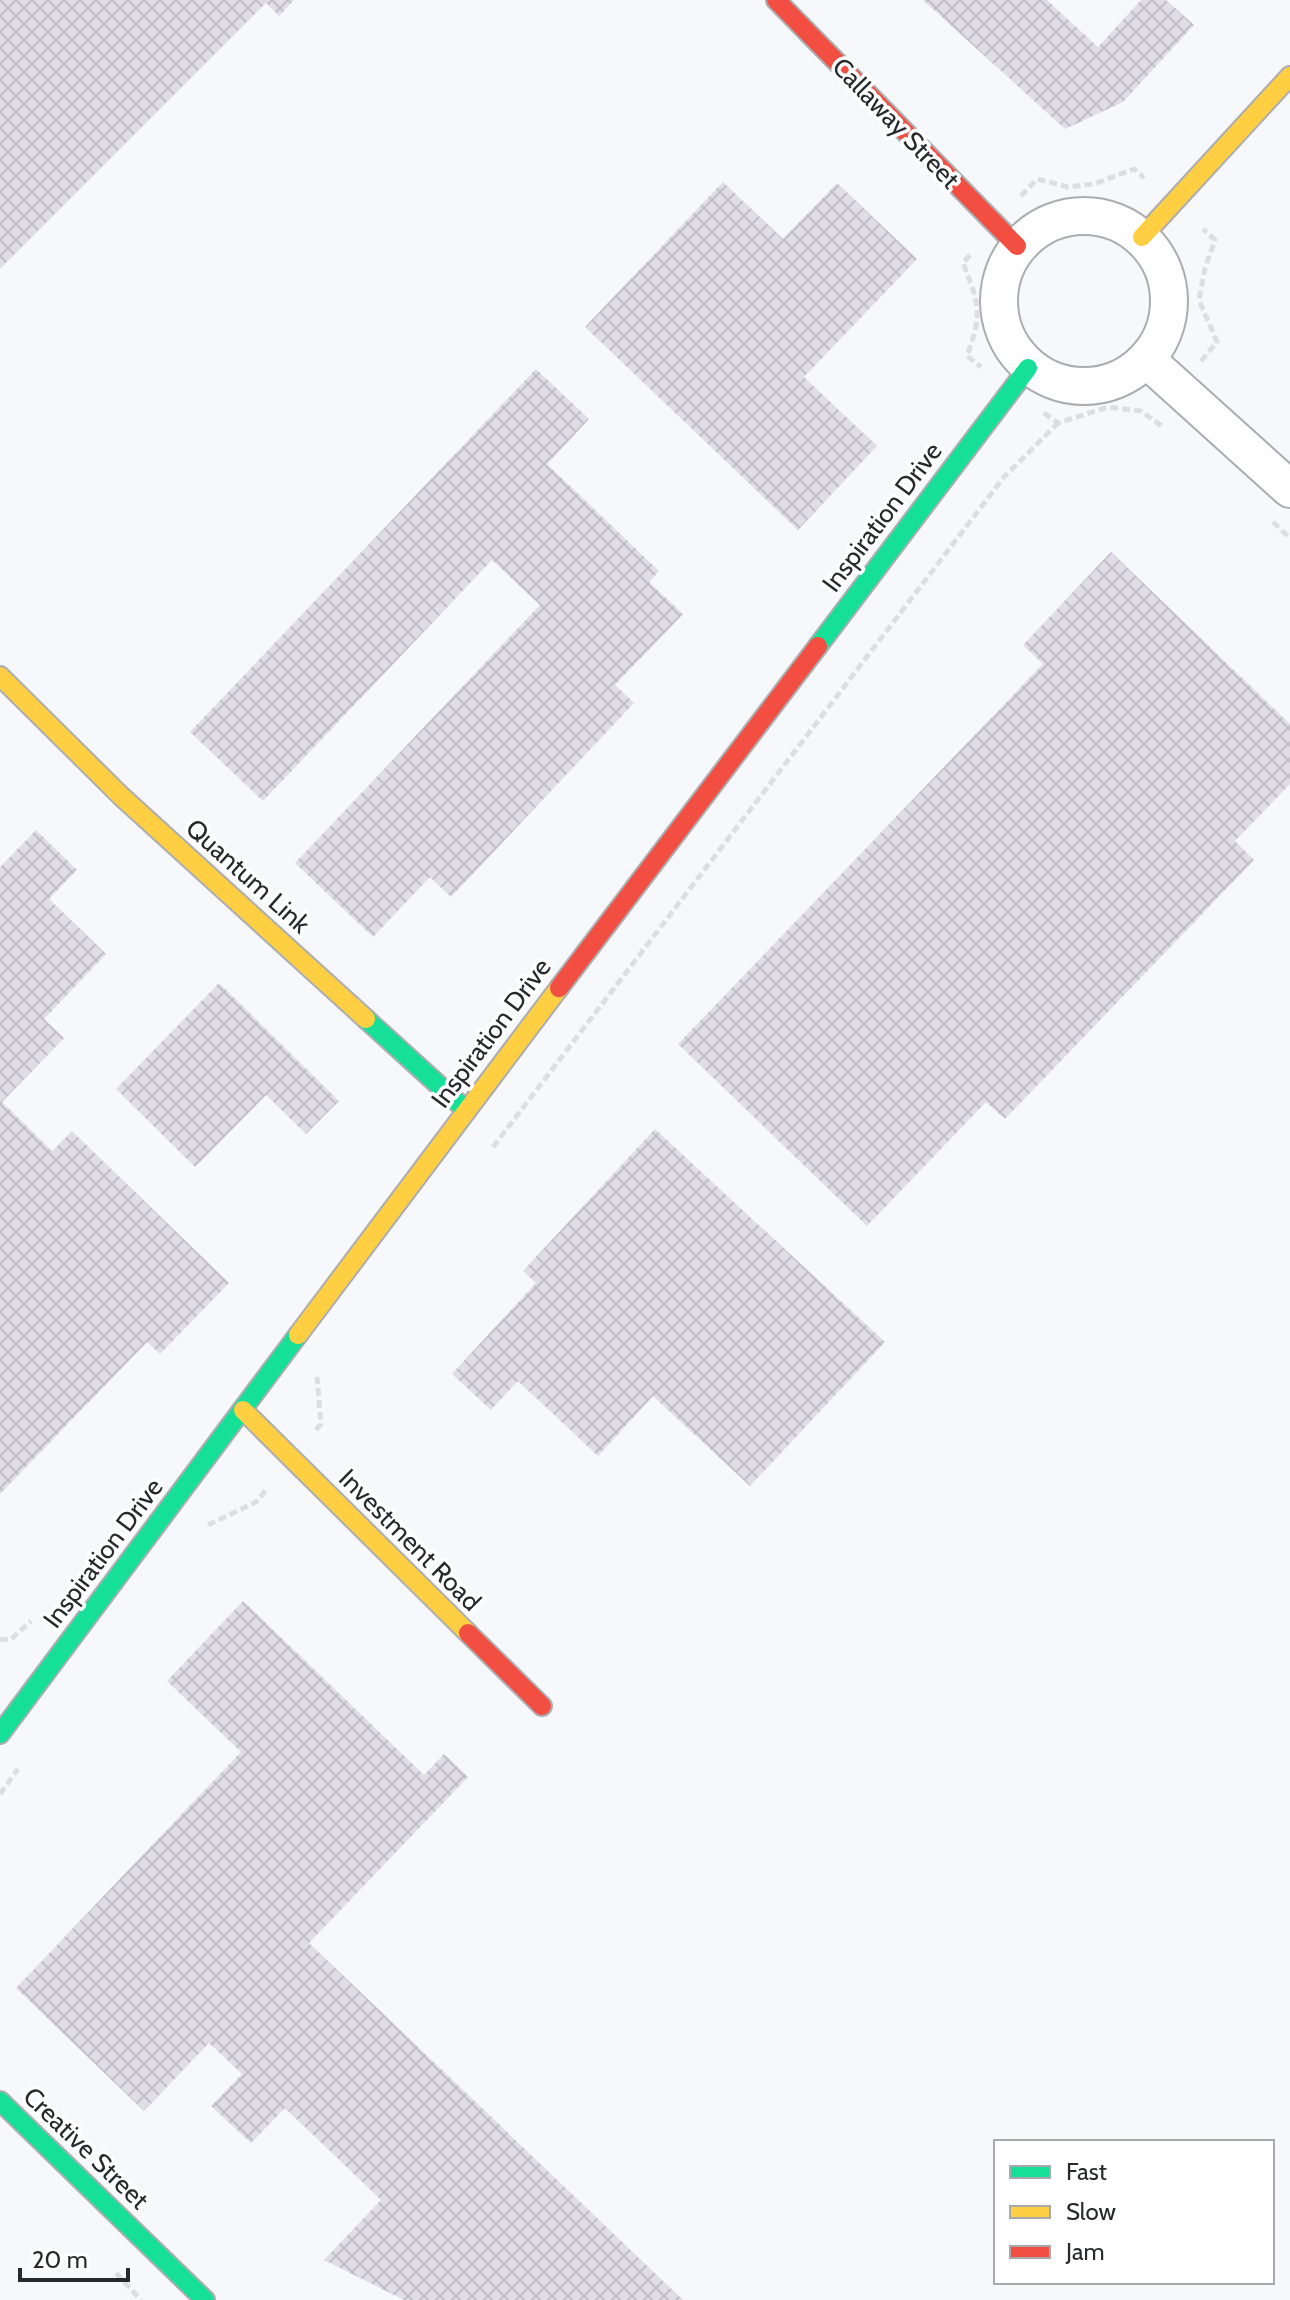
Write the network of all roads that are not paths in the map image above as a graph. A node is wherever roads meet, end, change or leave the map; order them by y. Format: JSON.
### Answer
{"nodes":[{"id":1,"x":776,"y":0,"type":"edge"},
{"id":2,"x":1290,"y":76,"type":"edge"},
{"id":3,"x":1006,"y":236,"type":"junction"},
{"id":4,"x":1142,"y":237,"type":"junction"},
{"id":5,"x":1147,"y":360,"type":"junction"},
{"id":6,"x":1020,"y":378,"type":"junction"},
{"id":7,"x":1290,"y":489,"type":"edge"},
{"id":8,"x":0,"y":676,"type":"edge"},
{"id":9,"x":466,"y":1110,"type":"junction"},
{"id":10,"x":243,"y":1410,"type":"junction"},
{"id":11,"x":542,"y":1706,"type":"dead end"},
{"id":12,"x":0,"y":1734,"type":"edge"},
{"id":13,"x":0,"y":2101,"type":"edge"},
{"id":14,"x":205,"y":2300,"type":"edge"}],
"edges":[{"from":1,"to":3,"type":"street","name":"Callaway Street"},
{"from":2,"to":4,"type":"street"},
{"from":3,"to":4,"type":"street"},
{"from":3,"to":6,"type":"street"},
{"from":4,"to":5,"type":"street"},
{"from":5,"to":6,"type":"street"},
{"from":5,"to":7,"type":"street"},
{"from":6,"to":9,"type":"street","name":"Inspiration Drive"},
{"from":8,"to":9,"type":"street","name":"Quantum Link"},
{"from":9,"to":10,"type":"street","name":"Inspiration Drive"},
{"from":10,"to":11,"type":"street","name":"Investment Road"},
{"from":10,"to":12,"type":"street","name":"Inspiration Drive"},
{"from":13,"to":14,"type":"street","name":"Creative Street"}]}
